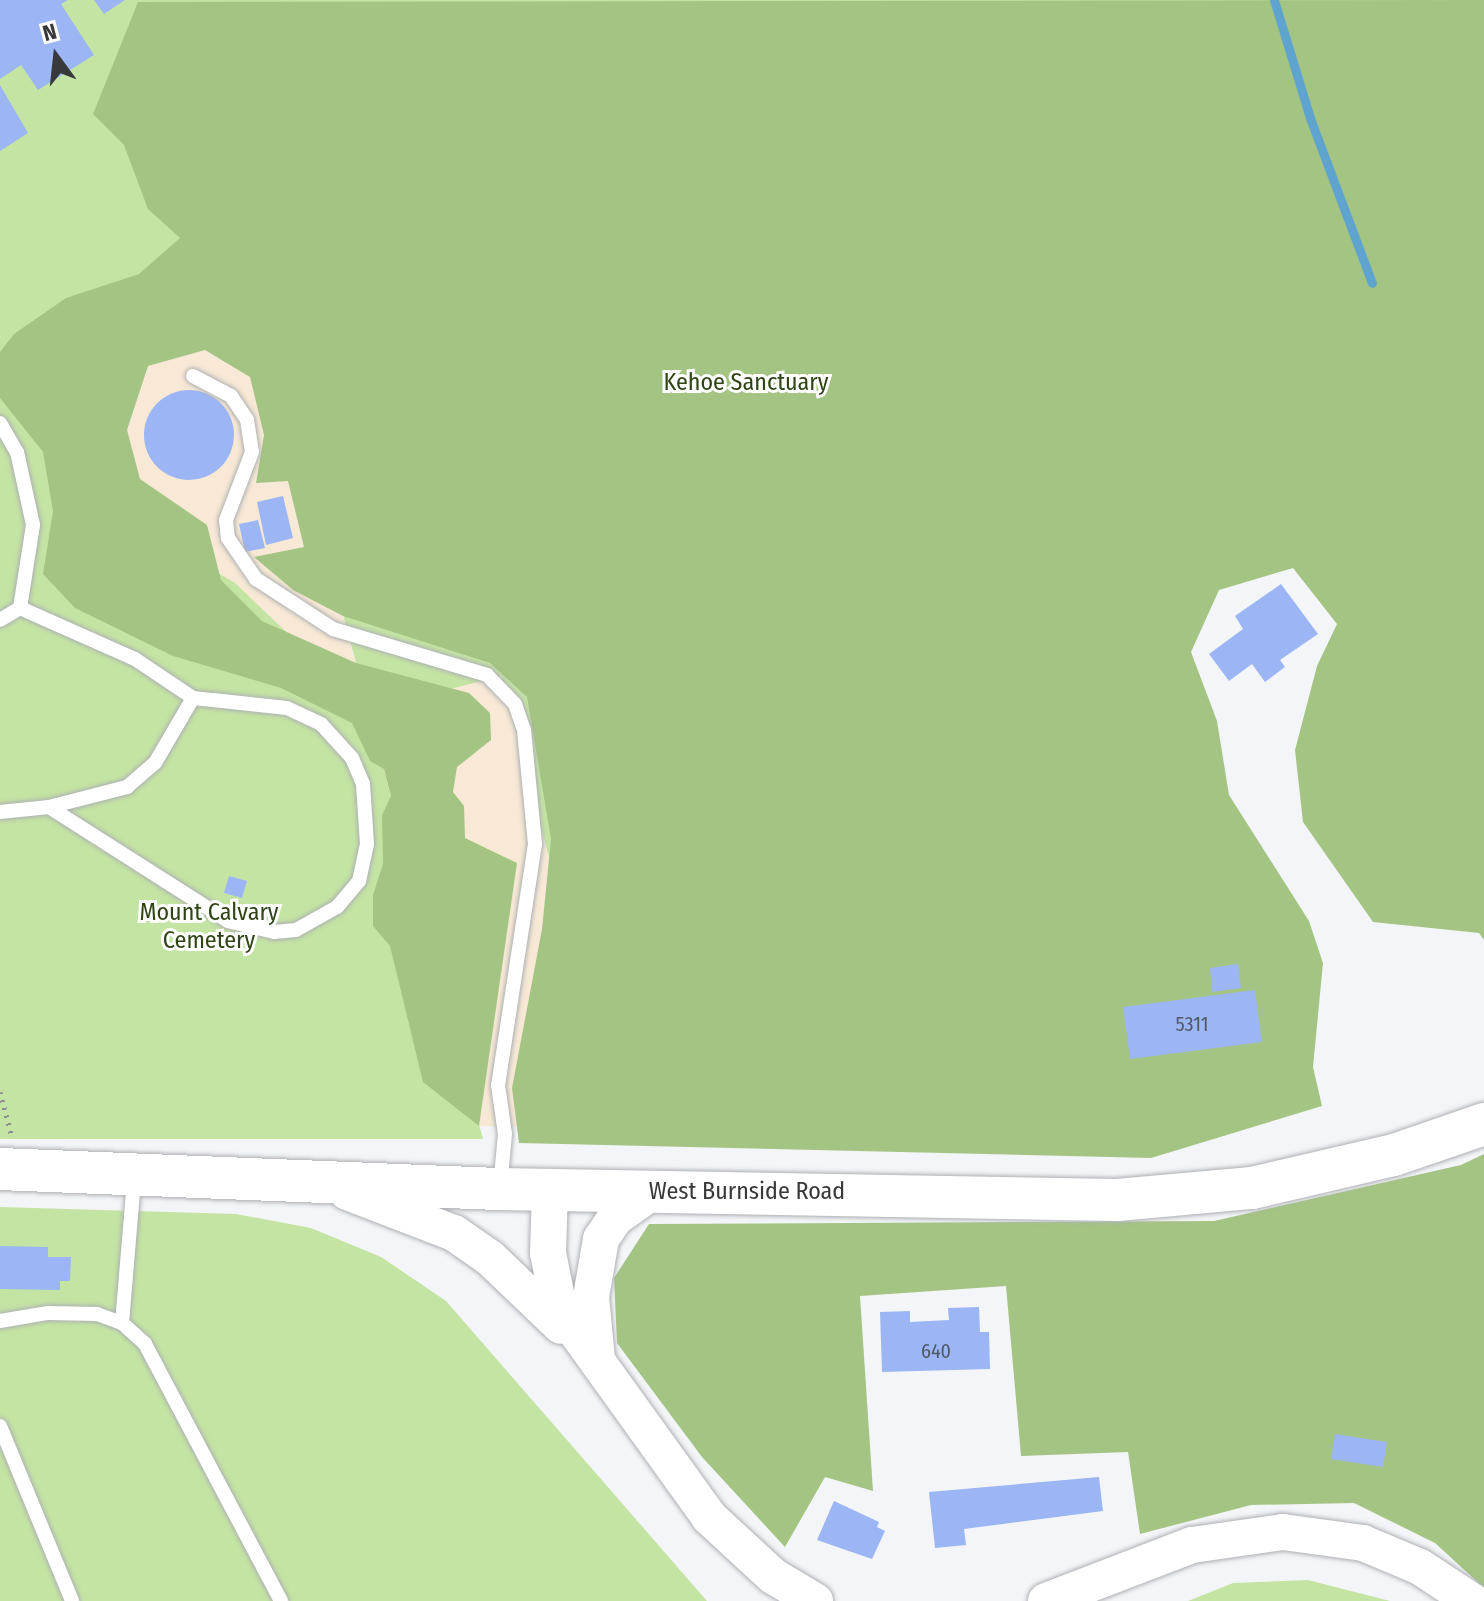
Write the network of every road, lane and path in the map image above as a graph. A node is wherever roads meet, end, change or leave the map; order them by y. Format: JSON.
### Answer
{"nodes":[{"id":1,"x":193,"y":376,"type":"dead end"},
{"id":2,"x":0,"y":423,"type":"edge"},
{"id":3,"x":20,"y":608,"type":"junction"},
{"id":4,"x":0,"y":620,"type":"edge"},
{"id":5,"x":193,"y":698,"type":"junction"},
{"id":6,"x":49,"y":807,"type":"junction"},
{"id":7,"x":0,"y":812,"type":"edge"},
{"id":8,"x":1484,"y":1124,"type":"edge"},
{"id":9,"x":0,"y":1169,"type":"edge"},
{"id":10,"x":135,"y":1174,"type":"junction"},
{"id":11,"x":310,"y":1182,"type":"junction"},
{"id":12,"x":499,"y":1189,"type":"junction"},
{"id":13,"x":550,"y":1190,"type":"junction"},
{"id":14,"x":652,"y":1192,"type":"junction"},
{"id":15,"x":0,"y":1321,"type":"edge"},
{"id":16,"x":122,"y":1323,"type":"junction"},
{"id":17,"x":598,"y":1365,"type":"junction"},
{"id":18,"x":0,"y":1426,"type":"edge"},
{"id":19,"x":72,"y":1601,"type":"edge"},
{"id":20,"x":281,"y":1601,"type":"edge"},
{"id":21,"x":815,"y":1601,"type":"edge"},
{"id":22,"x":1046,"y":1601,"type":"edge"},
{"id":23,"x":1472,"y":1601,"type":"edge"}],
"edges":[{"from":1,"to":12,"type":"lane"},
{"from":2,"to":3,"type":"lane"},
{"from":3,"to":4,"type":"lane"},
{"from":3,"to":5,"type":"lane"},
{"from":5,"to":6,"type":"lane"},
{"from":5,"to":6,"type":"lane"},
{"from":6,"to":7,"type":"lane"},
{"from":8,"to":14,"type":"main road","name":"West Burnside Road"},
{"from":9,"to":10,"type":"main road","name":"West Burnside Road"},
{"from":10,"to":11,"type":"main road","name":"West Burnside Road"},
{"from":10,"to":16,"type":"lane"},
{"from":11,"to":12,"type":"main road","name":"West Burnside Road"},
{"from":11,"to":17,"type":"main road"},
{"from":12,"to":13,"type":"main road","name":"West Burnside Road"},
{"from":13,"to":14,"type":"main road","name":"West Burnside Road"},
{"from":13,"to":17,"type":"main road"},
{"from":14,"to":17,"type":"main road"},
{"from":15,"to":16,"type":"lane"},
{"from":16,"to":20,"type":"lane"},
{"from":17,"to":21,"type":"main road"},
{"from":18,"to":19,"type":"lane"},
{"from":22,"to":23,"type":"main road"}]}
